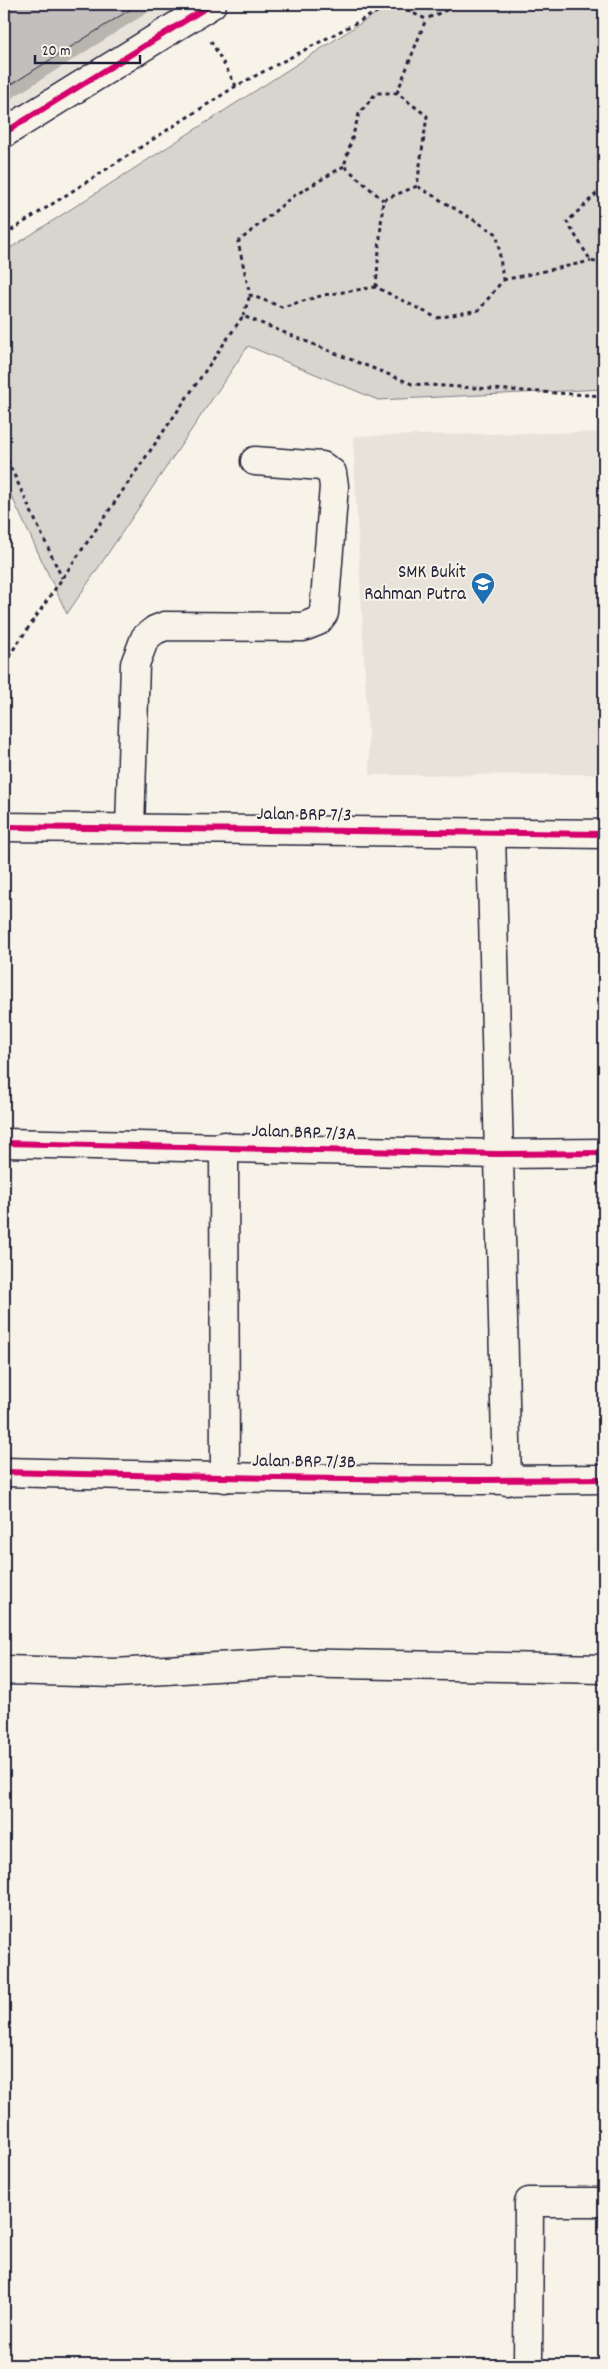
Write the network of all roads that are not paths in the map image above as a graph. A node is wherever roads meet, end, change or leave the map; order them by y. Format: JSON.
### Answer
{"nodes":[{"id":1,"x":204,"y":8,"type":"edge"},
{"id":2,"x":4,"y":133,"type":"edge"},
{"id":3,"x":255,"y":461,"type":"dead end"},
{"id":4,"x":4,"y":827,"type":"edge"},
{"id":5,"x":130,"y":829,"type":"junction"},
{"id":6,"x":491,"y":834,"type":"junction"},
{"id":7,"x":604,"y":834,"type":"edge"},
{"id":8,"x":4,"y":1143,"type":"edge"},
{"id":9,"x":224,"y":1146,"type":"junction"},
{"id":10,"x":604,"y":1153,"type":"edge"},
{"id":11,"x":498,"y":1154,"type":"junction"},
{"id":12,"x":4,"y":1472,"type":"edge"},
{"id":13,"x":225,"y":1478,"type":"junction"},
{"id":14,"x":604,"y":1479,"type":"edge"},
{"id":15,"x":507,"y":1481,"type":"junction"},
{"id":16,"x":604,"y":1669,"type":"edge"},
{"id":17,"x":4,"y":1670,"type":"edge"},
{"id":18,"x":604,"y":2202,"type":"edge"},
{"id":19,"x":528,"y":2365,"type":"edge"}],
"edges":[{"from":1,"to":2,"type":"street"},
{"from":3,"to":5,"type":"street"},
{"from":4,"to":5,"type":"street","name":"Jalan BRP 7/3"},
{"from":5,"to":6,"type":"street","name":"Jalan BRP 7/3"},
{"from":6,"to":7,"type":"street","name":"Jalan BRP 7/3"},
{"from":6,"to":11,"type":"street"},
{"from":8,"to":9,"type":"street","name":"Jalan BRP 7/3A"},
{"from":9,"to":11,"type":"street","name":"Jalan BRP 7/3A"},
{"from":9,"to":13,"type":"street"},
{"from":10,"to":11,"type":"street","name":"Jalan BRP 7/3A"},
{"from":11,"to":15,"type":"street"},
{"from":12,"to":13,"type":"street","name":"Jalan BRP 7/3B"},
{"from":13,"to":15,"type":"street","name":"Jalan BRP 7/3B"},
{"from":14,"to":15,"type":"street","name":"Jalan BRP 7/3B"},
{"from":16,"to":17,"type":"street"},
{"from":18,"to":19,"type":"street"}]}
